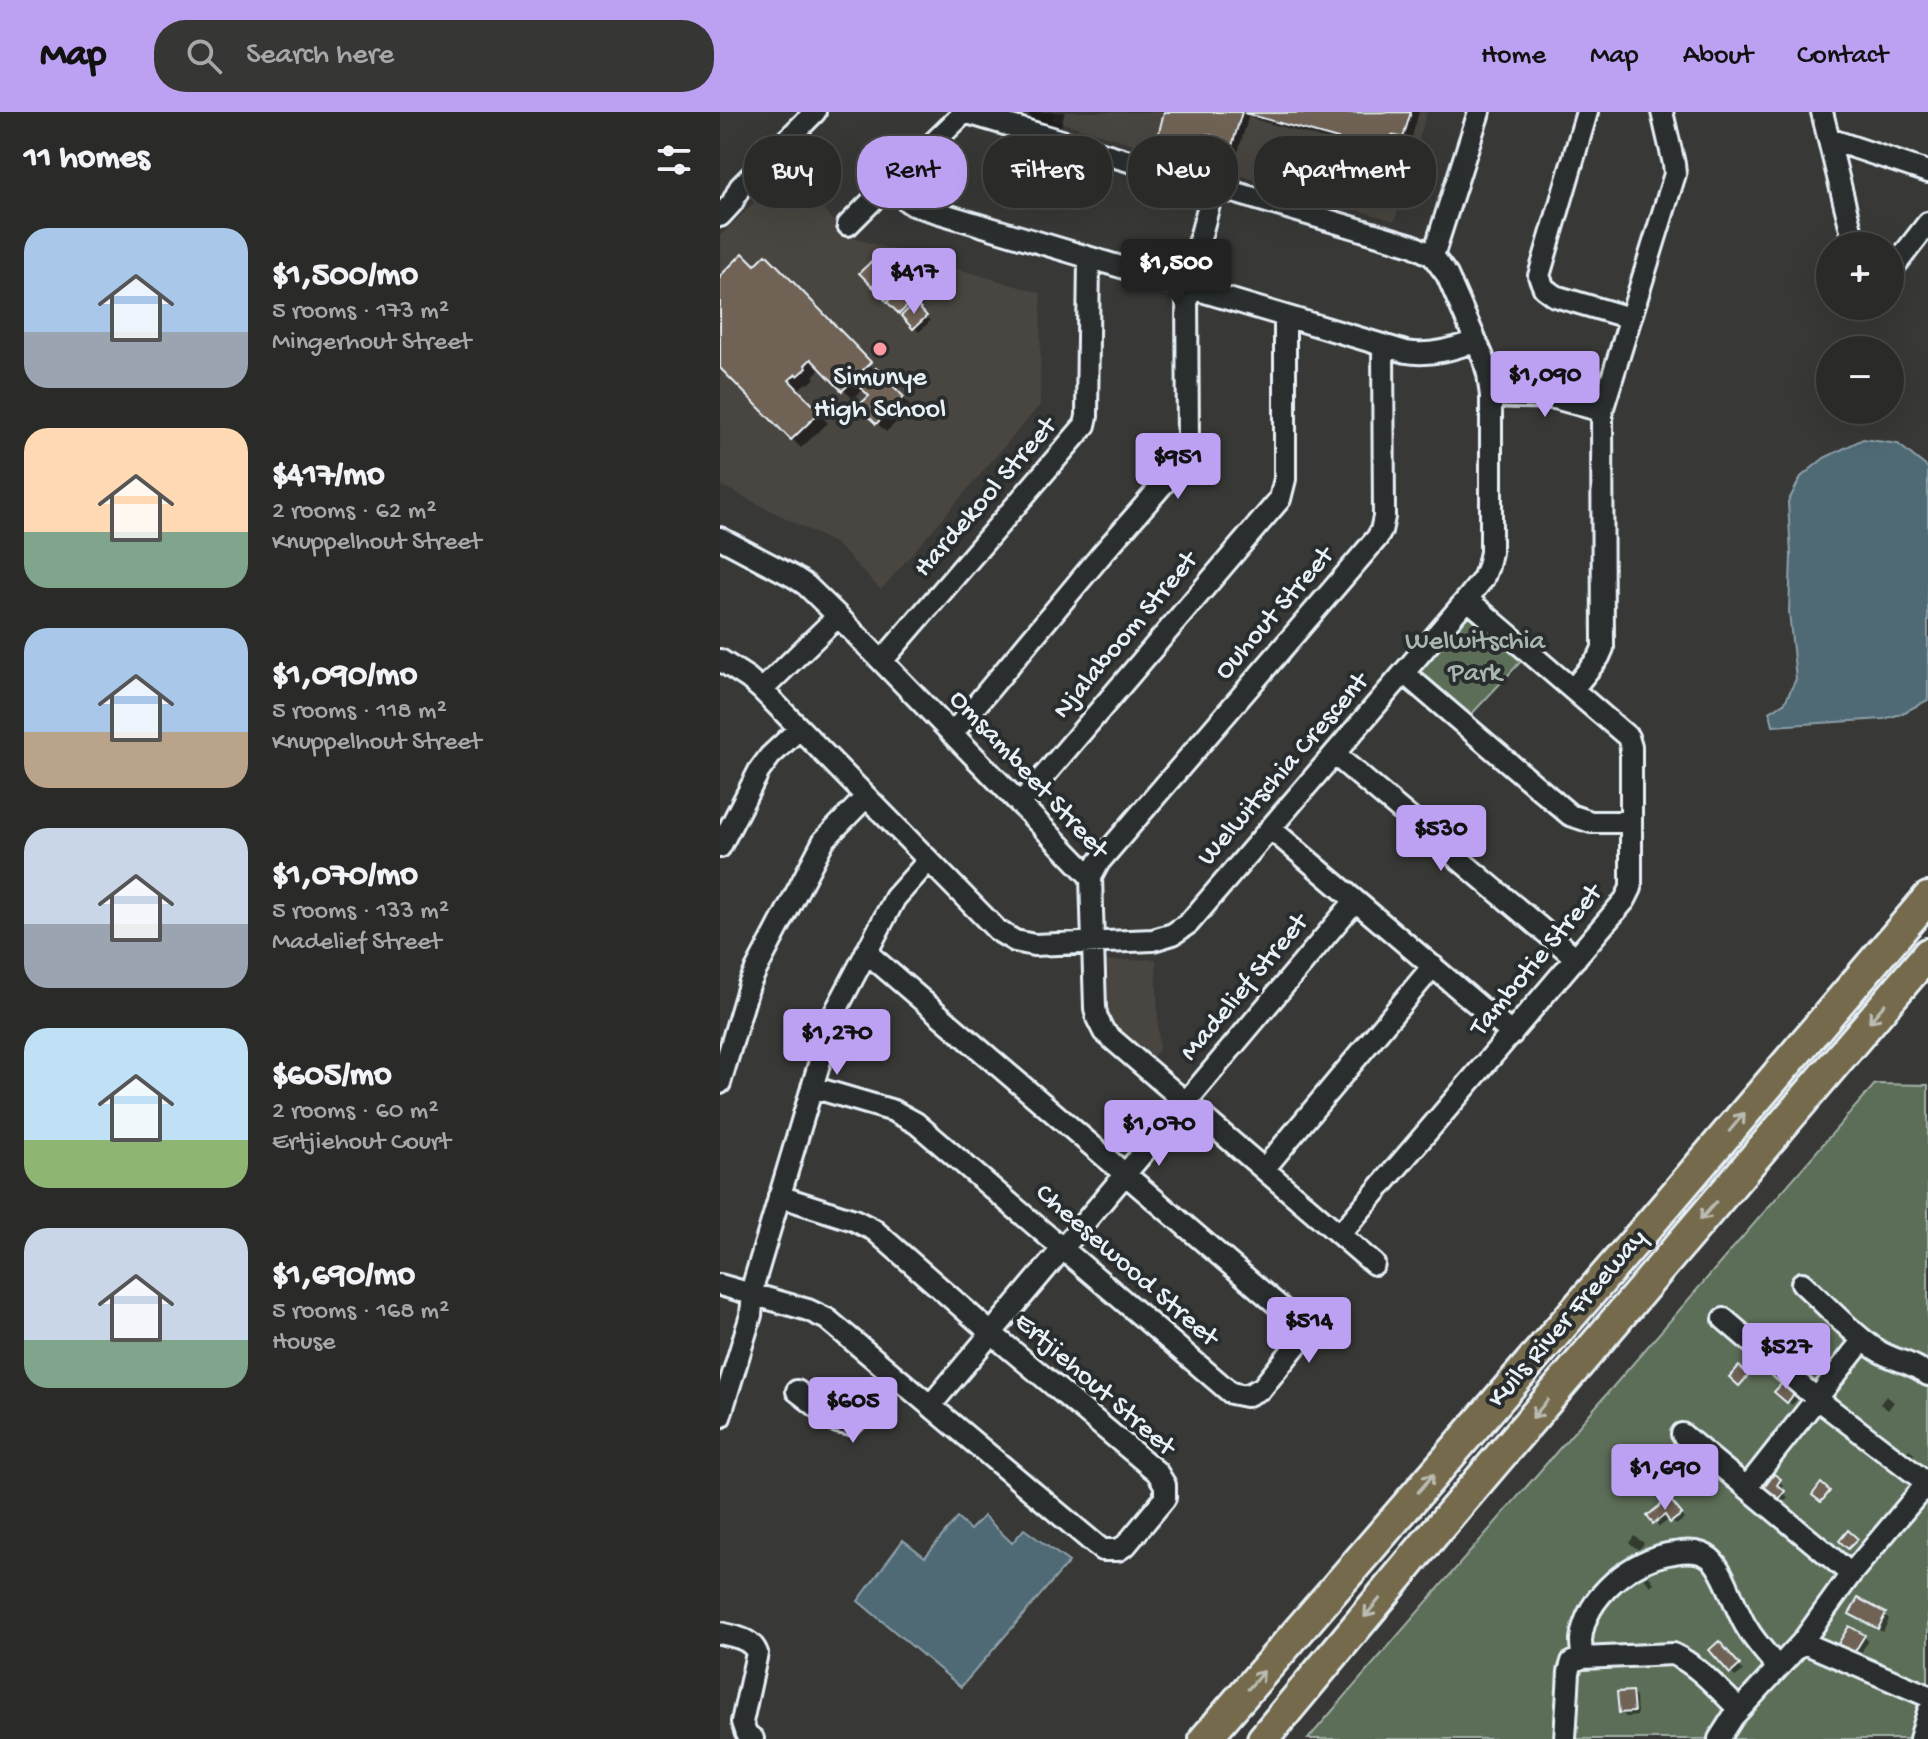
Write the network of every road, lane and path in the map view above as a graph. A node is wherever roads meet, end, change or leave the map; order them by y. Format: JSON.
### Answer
{"nodes":[{"id":1,"x":964,"y":112,"type":"edge"},
{"id":2,"x":1479,"y":112,"type":"edge"},
{"id":3,"x":1587,"y":112,"type":"edge"},
{"id":4,"x":1662,"y":112,"type":"edge"},
{"id":5,"x":1822,"y":112,"type":"edge"},
{"id":6,"x":814,"y":115,"type":"edge"},
{"id":7,"x":939,"y":136,"type":"edge"},
{"id":8,"x":1829,"y":139,"type":"junction"},
{"id":9,"x":1128,"y":161,"type":"edge"},
{"id":10,"x":1928,"y":172,"type":"edge"},
{"id":11,"x":740,"y":187,"type":"junction"},
{"id":12,"x":1238,"y":193,"type":"edge"},
{"id":13,"x":720,"y":200,"type":"edge"},
{"id":14,"x":865,"y":208,"type":"edge"},
{"id":15,"x":923,"y":208,"type":"edge"},
{"id":16,"x":1208,"y":208,"type":"edge"},
{"id":17,"x":720,"y":216,"type":"edge"},
{"id":18,"x":1928,"y":223,"type":"edge"},
{"id":19,"x":848,"y":225,"type":"dead end"},
{"id":20,"x":1852,"y":232,"type":"edge"},
{"id":21,"x":1904,"y":254,"type":"edge"},
{"id":22,"x":1433,"y":256,"type":"junction"},
{"id":23,"x":1089,"y":258,"type":"junction"},
{"id":24,"x":1187,"y":287,"type":"junction"},
{"id":25,"x":1285,"y":316,"type":"junction"},
{"id":26,"x":1630,"y":318,"type":"junction"},
{"id":27,"x":1476,"y":341,"type":"junction"},
{"id":28,"x":1383,"y":345,"type":"junction"},
{"id":29,"x":1491,"y":396,"type":"junction"},
{"id":30,"x":1602,"y":411,"type":"junction"},
{"id":31,"x":720,"y":538,"type":"edge"},
{"id":32,"x":1467,"y":599,"type":"junction"},
{"id":33,"x":838,"y":616,"type":"junction"},
{"id":34,"x":720,"y":660,"type":"edge"},
{"id":35,"x":882,"y":661,"type":"junction"},
{"id":36,"x":1404,"y":673,"type":"junction"},
{"id":37,"x":1573,"y":689,"type":"junction"},
{"id":38,"x":762,"y":690,"type":"junction"},
{"id":39,"x":799,"y":729,"type":"junction"},
{"id":40,"x":952,"y":734,"type":"junction"},
{"id":41,"x":1334,"y":754,"type":"junction"},
{"id":42,"x":866,"y":797,"type":"junction"},
{"id":43,"x":1020,"y":804,"type":"junction"},
{"id":44,"x":1631,"y":822,"type":"junction"},
{"id":45,"x":1270,"y":828,"type":"junction"},
{"id":46,"x":720,"y":847,"type":"edge"},
{"id":47,"x":928,"y":861,"type":"junction"},
{"id":48,"x":1091,"y":877,"type":"junction"},
{"id":49,"x":1928,"y":898,"type":"edge"},
{"id":50,"x":1355,"y":901,"type":"junction"},
{"id":51,"x":1095,"y":943,"type":"junction"},
{"id":52,"x":866,"y":952,"type":"junction"},
{"id":53,"x":1928,"y":954,"type":"edge"},
{"id":54,"x":1576,"y":958,"type":"junction"},
{"id":55,"x":1433,"y":966,"type":"junction"},
{"id":56,"x":1512,"y":1034,"type":"junction"},
{"id":57,"x":720,"y":1083,"type":"edge"},
{"id":58,"x":812,"y":1087,"type":"junction"},
{"id":59,"x":1185,"y":1102,"type":"junction"},
{"id":60,"x":1264,"y":1169,"type":"junction"},
{"id":61,"x":1125,"y":1174,"type":"junction"},
{"id":62,"x":779,"y":1196,"type":"junction"},
{"id":63,"x":1340,"y":1234,"type":"junction"},
{"id":64,"x":1062,"y":1248,"type":"junction"},
{"id":65,"x":1374,"y":1264,"type":"dead end"},
{"id":66,"x":1802,"y":1283,"type":"dead end"},
{"id":67,"x":720,"y":1285,"type":"edge"},
{"id":68,"x":753,"y":1295,"type":"junction"},
{"id":69,"x":1724,"y":1319,"type":"dead end"},
{"id":70,"x":991,"y":1333,"type":"junction"},
{"id":71,"x":1863,"y":1340,"type":"junction"},
{"id":72,"x":892,"y":1375,"type":"junction"},
{"id":73,"x":1928,"y":1375,"type":"edge"},
{"id":74,"x":797,"y":1391,"type":"dead end"},
{"id":75,"x":1817,"y":1399,"type":"junction"},
{"id":76,"x":930,"y":1406,"type":"junction"},
{"id":77,"x":720,"y":1417,"type":"edge"},
{"id":78,"x":1682,"y":1434,"type":"dead end"},
{"id":79,"x":1928,"y":1482,"type":"edge"},
{"id":80,"x":1747,"y":1487,"type":"junction"},
{"id":81,"x":1851,"y":1574,"type":"junction"},
{"id":82,"x":720,"y":1633,"type":"edge"},
{"id":83,"x":1802,"y":1642,"type":"junction"},
{"id":84,"x":1582,"y":1658,"type":"junction"},
{"id":85,"x":1777,"y":1667,"type":"junction"},
{"id":86,"x":1928,"y":1696,"type":"edge"},
{"id":87,"x":1739,"y":1709,"type":"junction"},
{"id":88,"x":1928,"y":1712,"type":"edge"},
{"id":89,"x":1724,"y":1737,"type":"edge"},
{"id":90,"x":753,"y":1739,"type":"edge"},
{"id":91,"x":1205,"y":1739,"type":"edge"},
{"id":92,"x":1263,"y":1739,"type":"edge"},
{"id":93,"x":1565,"y":1739,"type":"edge"},
{"id":94,"x":1920,"y":1739,"type":"edge"}],
"edges":[{"from":1,"to":7,"type":"street"},
{"from":1,"to":9,"type":"street"},
{"from":2,"to":22,"type":"street"},
{"from":3,"to":26,"type":"street"},
{"from":4,"to":26,"type":"street"},
{"from":5,"to":8,"type":"street"},
{"from":6,"to":11,"type":"street"},
{"from":8,"to":10,"type":"street"},
{"from":8,"to":20,"type":"street"},
{"from":11,"to":13,"type":"street"},
{"from":11,"to":17,"type":"street"},
{"from":12,"to":22,"type":"street"},
{"from":14,"to":19,"type":"street"},
{"from":15,"to":23,"type":"street"},
{"from":16,"to":24,"type":"street"},
{"from":18,"to":21,"type":"street"},
{"from":22,"to":27,"type":"street","name":"Welwitschia Crescent"},
{"from":23,"to":24,"type":"street"},
{"from":23,"to":35,"type":"street","name":"Hardekool Street"},
{"from":24,"to":25,"type":"street"},
{"from":24,"to":40,"type":"street"},
{"from":25,"to":28,"type":"street"},
{"from":25,"to":43,"type":"street","name":"Njalaboom Street"},
{"from":26,"to":30,"type":"street"},
{"from":27,"to":28,"type":"street"},
{"from":27,"to":29,"type":"street","name":"Welwitschia Crescent"},
{"from":28,"to":48,"type":"street","name":"Ouhout Street"},
{"from":29,"to":30,"type":"street"},
{"from":29,"to":32,"type":"street","name":"Welwitschia Crescent"},
{"from":30,"to":37,"type":"street"},
{"from":31,"to":33,"type":"street","name":"Omsambeet Street"},
{"from":32,"to":36,"type":"street","name":"Welwitschia Crescent"},
{"from":32,"to":37,"type":"street","name":"Tambotie Street"},
{"from":33,"to":35,"type":"street","name":"Omsambeet Street"},
{"from":33,"to":38,"type":"street"},
{"from":34,"to":38,"type":"street","name":"Welwitschia Crescent"},
{"from":35,"to":40,"type":"street","name":"Omsambeet Street"},
{"from":36,"to":41,"type":"street","name":"Welwitschia Crescent"},
{"from":36,"to":44,"type":"street"},
{"from":37,"to":44,"type":"street","name":"Tambotie Street"},
{"from":38,"to":39,"type":"street","name":"Welwitschia Crescent"},
{"from":39,"to":42,"type":"street","name":"Welwitschia Crescent"},
{"from":39,"to":46,"type":"street"},
{"from":40,"to":43,"type":"street","name":"Omsambeet Street"},
{"from":41,"to":45,"type":"street","name":"Welwitschia Crescent"},
{"from":41,"to":54,"type":"street"},
{"from":42,"to":47,"type":"street","name":"Welwitschia Crescent"},
{"from":42,"to":57,"type":"street"},
{"from":43,"to":48,"type":"street","name":"Omsambeet Street"},
{"from":44,"to":54,"type":"street","name":"Tambotie Street"},
{"from":45,"to":50,"type":"street"},
{"from":45,"to":51,"type":"street","name":"Welwitschia Crescent"},
{"from":47,"to":51,"type":"street","name":"Welwitschia Crescent"},
{"from":47,"to":52,"type":"street"},
{"from":48,"to":51,"type":"street","name":"Omsambeet Street"},
{"from":91,"to":49,"type":"highway","name":"Kuils River Freeway","one_way":true},
{"from":50,"to":55,"type":"street"},
{"from":50,"to":59,"type":"street","name":"Madelief Street"},
{"from":51,"to":59,"type":"street","name":"Omsambeet Street"},
{"from":52,"to":58,"type":"street"},
{"from":52,"to":61,"type":"street","name":"Cheesewood Street"},
{"from":53,"to":92,"type":"highway","name":"Kuils River Freeway","one_way":true},
{"from":54,"to":56,"type":"street","name":"Tambotie Street"},
{"from":55,"to":56,"type":"street"},
{"from":55,"to":60,"type":"street"},
{"from":56,"to":63,"type":"street","name":"Tambotie Street"},
{"from":58,"to":62,"type":"street"},
{"from":58,"to":64,"type":"street","name":"Cheesewood Street"},
{"from":59,"to":60,"type":"street","name":"Omsambeet Street"},
{"from":59,"to":61,"type":"street","name":"Madelief Street"},
{"from":60,"to":63,"type":"street","name":"Omsambeet Street"},
{"from":61,"to":64,"type":"street","name":"Madelief Street"},
{"from":61,"to":64,"type":"street","name":"Cheesewood Street"},
{"from":62,"to":68,"type":"street"},
{"from":62,"to":70,"type":"street","name":"Ertjiehout Street"},
{"from":63,"to":65,"type":"street","name":"Omsambeet Street"},
{"from":64,"to":70,"type":"street","name":"Madelief Street"},
{"from":66,"to":71,"type":"street"},
{"from":67,"to":68,"type":"street","name":"Ertjiehout Street"},
{"from":68,"to":72,"type":"street","name":"Ertjiehout Street"},
{"from":68,"to":77,"type":"street"},
{"from":69,"to":75,"type":"street"},
{"from":70,"to":76,"type":"street","name":"Madelief Street"},
{"from":70,"to":76,"type":"street","name":"Ertjiehout Street"},
{"from":71,"to":73,"type":"street"},
{"from":71,"to":75,"type":"street"},
{"from":72,"to":74,"type":"street"},
{"from":72,"to":76,"type":"street","name":"Ertjiehout Street"},
{"from":75,"to":79,"type":"street"},
{"from":75,"to":80,"type":"street"},
{"from":78,"to":80,"type":"street"},
{"from":79,"to":81,"type":"street"},
{"from":80,"to":81,"type":"street"},
{"from":81,"to":83,"type":"street"},
{"from":82,"to":90,"type":"street"},
{"from":83,"to":85,"type":"street"},
{"from":83,"to":86,"type":"street"},
{"from":84,"to":85,"type":"street"},
{"from":84,"to":87,"type":"street"},
{"from":84,"to":93,"type":"street"},
{"from":85,"to":87,"type":"street"},
{"from":87,"to":89,"type":"street"},
{"from":88,"to":94,"type":"street"}]}
